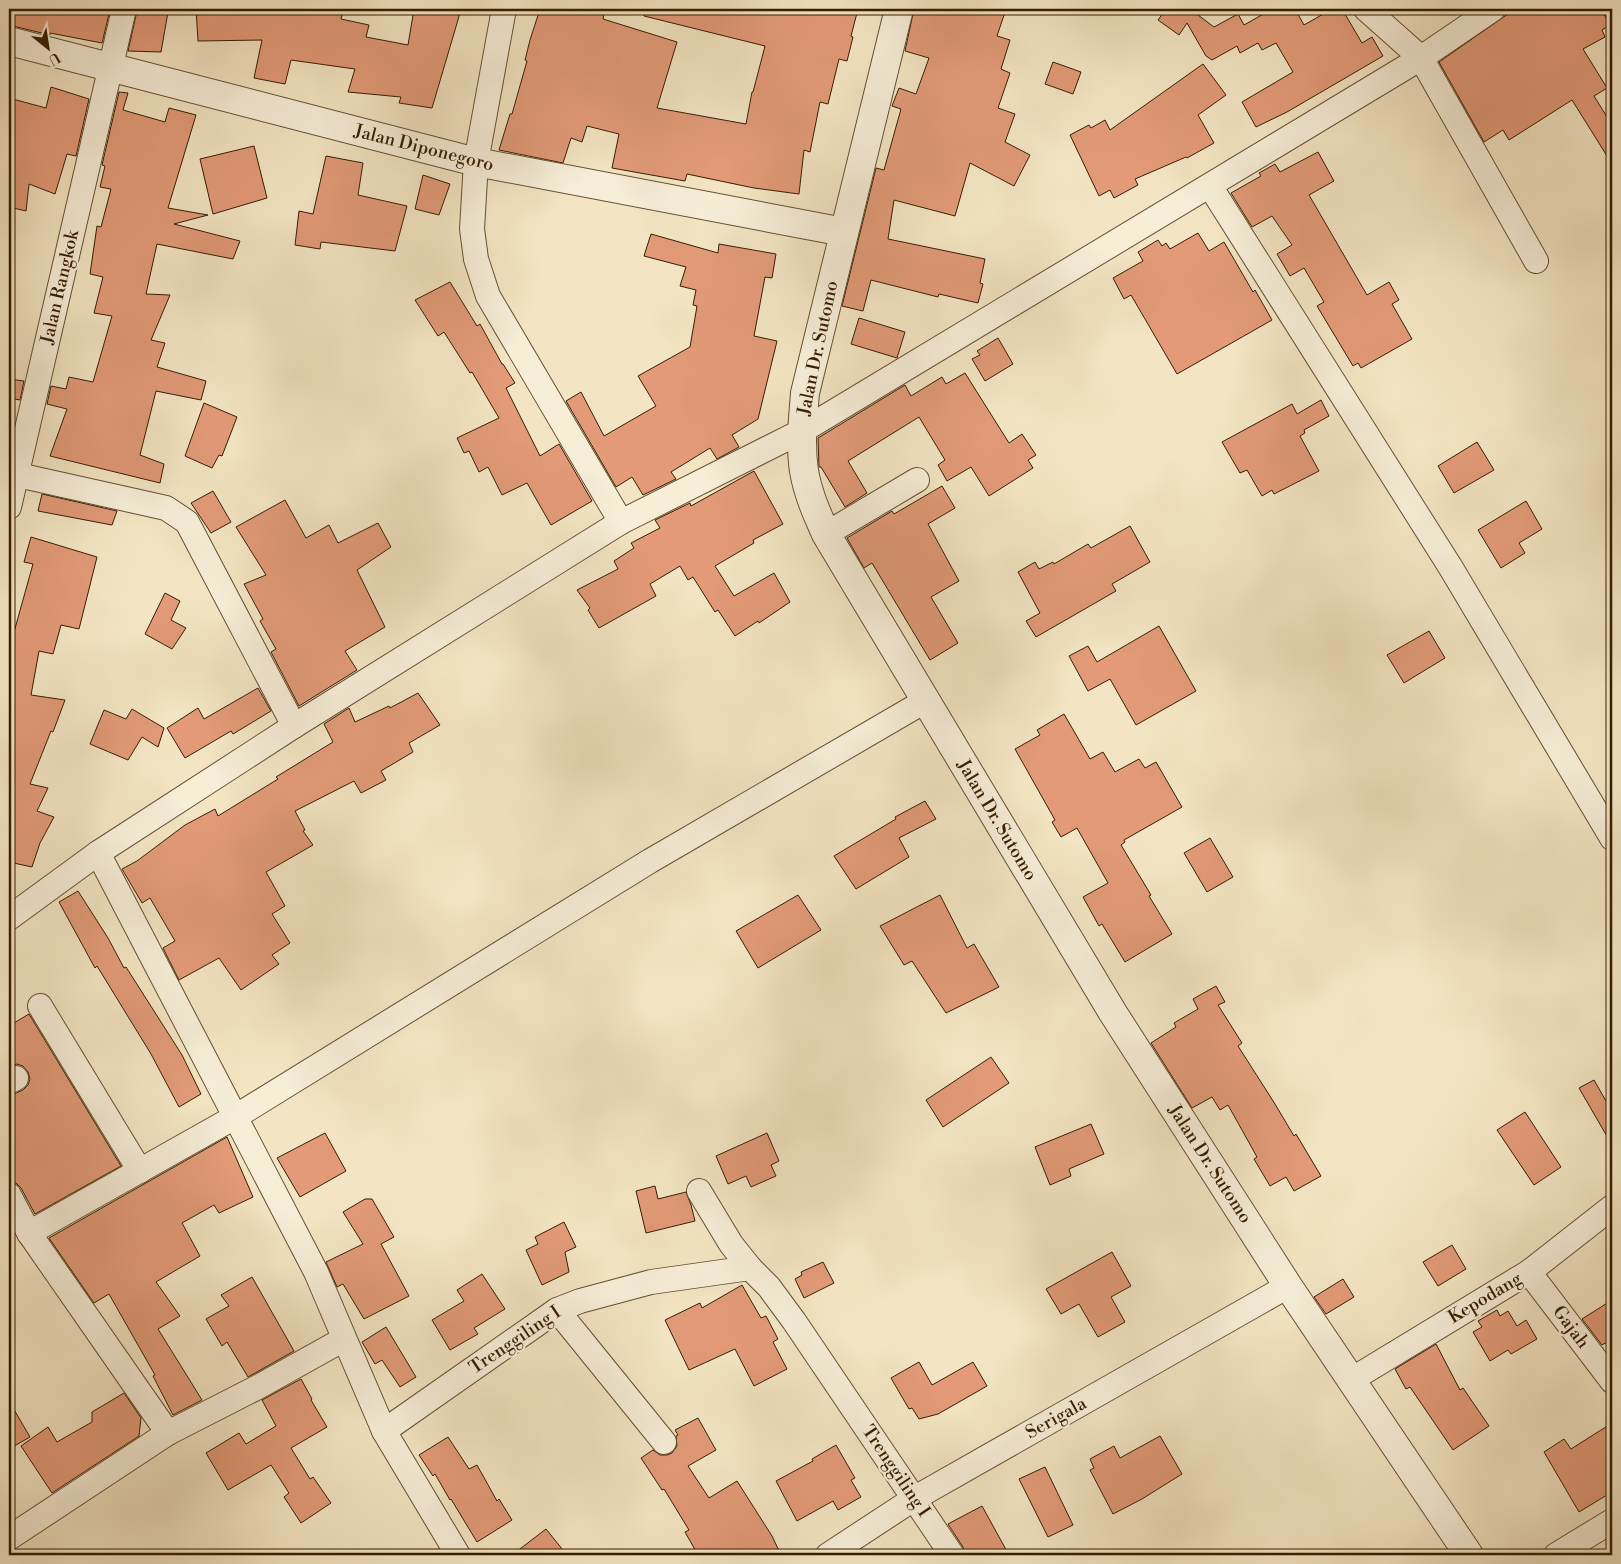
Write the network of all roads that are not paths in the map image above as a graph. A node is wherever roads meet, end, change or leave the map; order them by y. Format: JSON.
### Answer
{"nodes":[{"id":1,"x":124,"y":9,"type":"edge"},
{"id":2,"x":504,"y":9,"type":"edge"},
{"id":3,"x":899,"y":9,"type":"edge"},
{"id":4,"x":1366,"y":9,"type":"edge"},
{"id":5,"x":1493,"y":9,"type":"edge"},
{"id":6,"x":9,"y":41,"type":"edge"},
{"id":7,"x":1420,"y":58,"type":"junction"},
{"id":8,"x":111,"y":67,"type":"junction"},
{"id":9,"x":476,"y":162,"type":"junction"},
{"id":10,"x":1210,"y":186,"type":"junction"},
{"id":11,"x":844,"y":232,"type":"junction"},
{"id":12,"x":1536,"y":261,"type":"dead end"},
{"id":13,"x":802,"y":431,"type":"junction"},
{"id":14,"x":12,"y":474,"type":"edge"},
{"id":15,"x":917,"y":480,"type":"dead end"},
{"id":16,"x":9,"y":507,"type":"edge"},
{"id":17,"x":620,"y":522,"type":"junction"},
{"id":18,"x":826,"y":534,"type":"junction"},
{"id":19,"x":925,"y":701,"type":"junction"},
{"id":20,"x":294,"y":726,"type":"junction"},
{"id":21,"x":1612,"y":838,"type":"edge"},
{"id":22,"x":98,"y":854,"type":"junction"},
{"id":23,"x":9,"y":918,"type":"edge"},
{"id":24,"x":40,"y":1006,"type":"dead end"},
{"id":25,"x":235,"y":1117,"type":"junction"},
{"id":26,"x":140,"y":1171,"type":"junction"},
{"id":27,"x":699,"y":1191,"type":"dead end"},
{"id":28,"x":9,"y":1195,"type":"edge"},
{"id":29,"x":1612,"y":1207,"type":"edge"},
{"id":30,"x":29,"y":1233,"type":"junction"},
{"id":31,"x":750,"y":1268,"type":"junction"},
{"id":32,"x":1529,"y":1272,"type":"junction"},
{"id":33,"x":1288,"y":1286,"type":"junction"},
{"id":34,"x":557,"y":1310,"type":"junction"},
{"id":35,"x":344,"y":1339,"type":"junction"},
{"id":36,"x":1352,"y":1380,"type":"junction"},
{"id":37,"x":1612,"y":1381,"type":"edge"},
{"id":38,"x":384,"y":1431,"type":"junction"},
{"id":39,"x":168,"y":1433,"type":"junction"},
{"id":40,"x":664,"y":1442,"type":"dead end"},
{"id":41,"x":914,"y":1498,"type":"junction"},
{"id":42,"x":1612,"y":1521,"type":"edge"},
{"id":43,"x":9,"y":1538,"type":"edge"},
{"id":44,"x":458,"y":1555,"type":"edge"},
{"id":45,"x":828,"y":1555,"type":"edge"},
{"id":46,"x":952,"y":1555,"type":"edge"},
{"id":47,"x":1469,"y":1555,"type":"edge"},
{"id":48,"x":1556,"y":1555,"type":"edge"}],
"edges":[{"from":1,"to":8,"type":"street","name":"Jalan Rangkok"},
{"from":2,"to":9,"type":"street"},
{"from":3,"to":11,"type":"street","name":"Jalan Dr. Sutomo"},
{"from":4,"to":7,"type":"street"},
{"from":5,"to":7,"type":"street"},
{"from":6,"to":8,"type":"street","name":"Jalan Diponegoro"},
{"from":7,"to":10,"type":"street"},
{"from":7,"to":12,"type":"street"},
{"from":8,"to":9,"type":"street","name":"Jalan Diponegoro"},
{"from":8,"to":14,"type":"street","name":"Jalan Rangkok"},
{"from":9,"to":11,"type":"street","name":"Jalan Diponegoro"},
{"from":9,"to":17,"type":"street"},
{"from":10,"to":13,"type":"street"},
{"from":10,"to":21,"type":"street"},
{"from":11,"to":13,"type":"street","name":"Jalan Dr. Sutomo"},
{"from":13,"to":17,"type":"street"},
{"from":13,"to":18,"type":"street","name":"Jalan Dr. Sutomo"},
{"from":14,"to":16,"type":"street","name":"Jalan Rangkok"},
{"from":14,"to":20,"type":"street"},
{"from":15,"to":18,"type":"street"},
{"from":17,"to":20,"type":"street"},
{"from":18,"to":19,"type":"street","name":"Jalan Dr. Sutomo"},
{"from":19,"to":25,"type":"street"},
{"from":19,"to":33,"type":"street","name":"Jalan Dr. Sutomo"},
{"from":20,"to":22,"type":"street"},
{"from":22,"to":23,"type":"street"},
{"from":22,"to":25,"type":"street"},
{"from":24,"to":26,"type":"street"},
{"from":25,"to":26,"type":"street"},
{"from":25,"to":35,"type":"street"},
{"from":26,"to":30,"type":"street"},
{"from":27,"to":31,"type":"street","name":"Trenggiling I"},
{"from":28,"to":30,"type":"street"},
{"from":29,"to":32,"type":"street","name":"Kepodang"},
{"from":30,"to":39,"type":"street"},
{"from":31,"to":34,"type":"street","name":"Trenggiling I"},
{"from":31,"to":41,"type":"street","name":"Trenggiling I"},
{"from":32,"to":36,"type":"street","name":"Kepodang"},
{"from":32,"to":37,"type":"street","name":"Gajah"},
{"from":33,"to":36,"type":"street","name":"Jalan Dr. Sutomo"},
{"from":33,"to":41,"type":"street","name":"Serigala"},
{"from":34,"to":38,"type":"street","name":"Trenggiling I"},
{"from":34,"to":40,"type":"street"},
{"from":35,"to":38,"type":"street"},
{"from":35,"to":39,"type":"street"},
{"from":36,"to":47,"type":"street","name":"Jalan Dr. Sutomo"},
{"from":38,"to":44,"type":"street"},
{"from":39,"to":43,"type":"street"},
{"from":41,"to":45,"type":"street","name":"Serigala"},
{"from":41,"to":46,"type":"street","name":"Trenggiling I"},
{"from":42,"to":48,"type":"street"}]}
